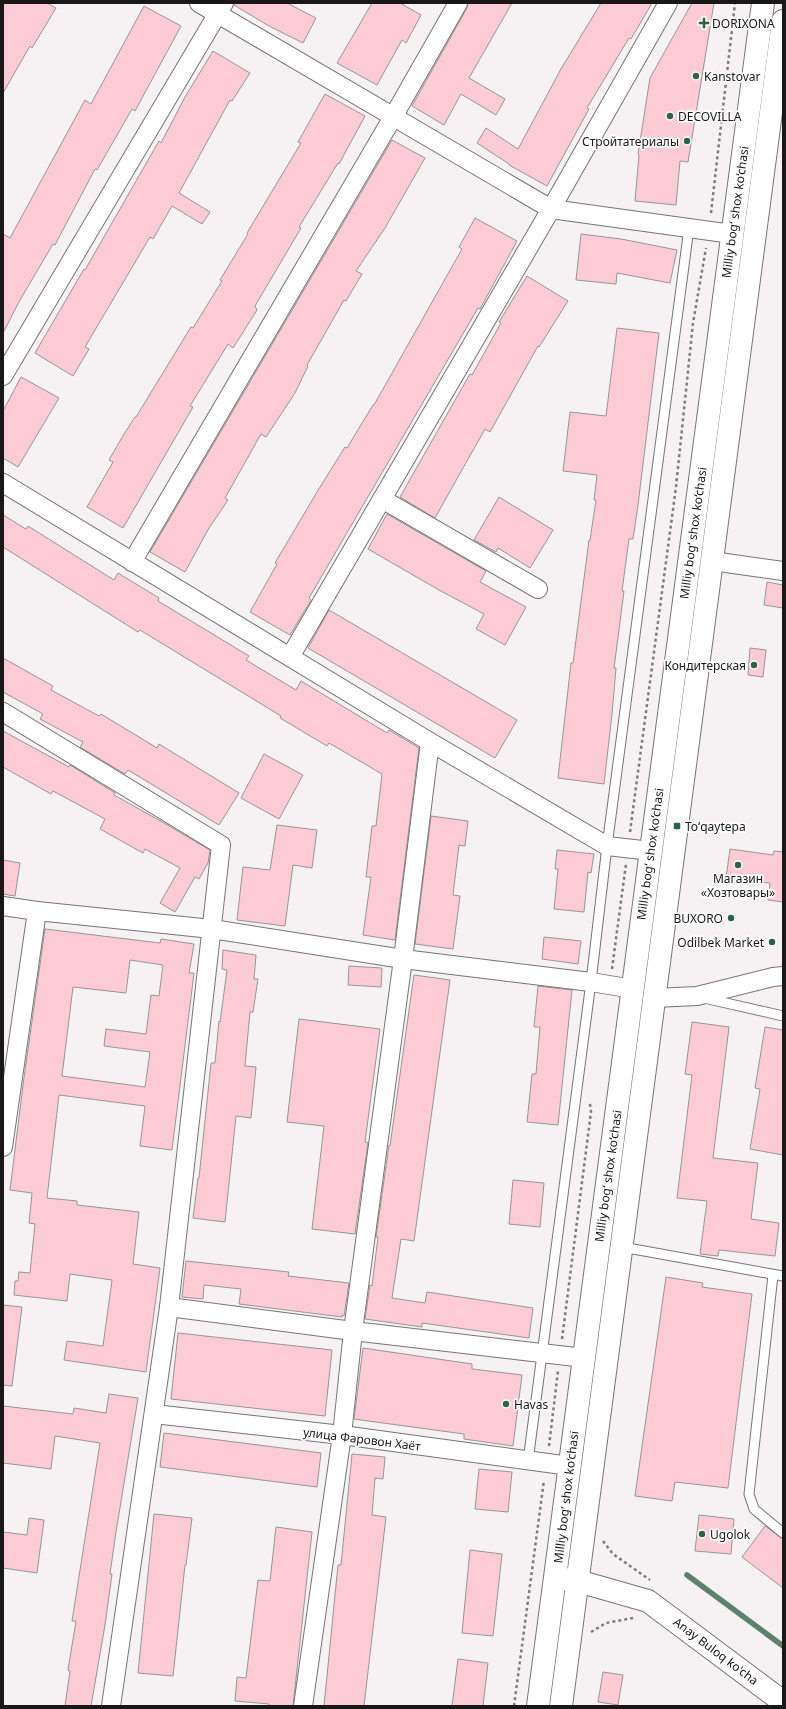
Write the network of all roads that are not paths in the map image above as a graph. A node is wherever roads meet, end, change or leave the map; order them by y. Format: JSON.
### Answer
{"nodes":[{"id":1,"x":199,"y":3,"type":"edge"},
{"id":2,"x":458,"y":3,"type":"edge"},
{"id":3,"x":668,"y":3,"type":"edge"},
{"id":4,"x":763,"y":3,"type":"edge"},
{"id":5,"x":220,"y":8,"type":"edge"},
{"id":6,"x":783,"y":21,"type":"edge"},
{"id":7,"x":780,"y":70,"type":"edge"},
{"id":8,"x":393,"y":117,"type":"junction"},
{"id":9,"x":551,"y":209,"type":"junction"},
{"id":10,"x":689,"y":228,"type":"junction"},
{"id":11,"x":732,"y":234,"type":"junction"},
{"id":12,"x":754,"y":237,"type":"junction"},
{"id":13,"x":3,"y":376,"type":"edge"},
{"id":14,"x":3,"y":483,"type":"edge"},
{"id":15,"x":382,"y":499,"type":"junction"},
{"id":16,"x":712,"y":561,"type":"junction"},
{"id":17,"x":132,"y":562,"type":"junction"},
{"id":18,"x":783,"y":571,"type":"edge"},
{"id":19,"x":538,"y":589,"type":"dead end"},
{"id":20,"x":290,"y":657,"type":"junction"},
{"id":21,"x":3,"y":712,"type":"edge"},
{"id":22,"x":666,"y":734,"type":"junction"},
{"id":23,"x":689,"y":735,"type":"junction"},
{"id":24,"x":430,"y":742,"type":"junction"},
{"id":25,"x":607,"y":846,"type":"junction"},
{"id":26,"x":651,"y":851,"type":"junction"},
{"id":27,"x":3,"y":906,"type":"edge"},
{"id":28,"x":37,"y":911,"type":"junction"},
{"id":29,"x":212,"y":929,"type":"junction"},
{"id":30,"x":403,"y":959,"type":"junction"},
{"id":31,"x":783,"y":976,"type":"edge"},
{"id":32,"x":591,"y":982,"type":"junction"},
{"id":33,"x":633,"y":989,"type":"junction"},
{"id":34,"x":697,"y":996,"type":"junction"},
{"id":35,"x":654,"y":998,"type":"junction"},
{"id":36,"x":783,"y":1016,"type":"edge"},
{"id":37,"x":3,"y":1148,"type":"edge"},
{"id":38,"x":622,"y":1247,"type":"junction"},
{"id":39,"x":773,"y":1275,"type":"junction"},
{"id":40,"x":783,"y":1276,"type":"edge"},
{"id":41,"x":169,"y":1307,"type":"junction"},
{"id":42,"x":353,"y":1331,"type":"junction"},
{"id":43,"x":543,"y":1353,"type":"junction"},
{"id":44,"x":584,"y":1358,"type":"junction"},
{"id":45,"x":154,"y":1414,"type":"junction"},
{"id":46,"x":342,"y":1435,"type":"junction"},
{"id":47,"x":528,"y":1461,"type":"junction"},
{"id":48,"x":570,"y":1466,"type":"junction"},
{"id":49,"x":783,"y":1533,"type":"edge"},
{"id":50,"x":555,"y":1578,"type":"junction"},
{"id":51,"x":578,"y":1581,"type":"junction"},
{"id":52,"x":783,"y":1702,"type":"edge"},
{"id":53,"x":111,"y":1706,"type":"edge"},
{"id":54,"x":303,"y":1706,"type":"edge"},
{"id":55,"x":538,"y":1706,"type":"edge"},
{"id":56,"x":561,"y":1706,"type":"edge"}],
"edges":[{"from":1,"to":5,"type":"street"},
{"from":2,"to":8,"type":"street"},
{"from":3,"to":9,"type":"street"},
{"from":4,"to":11,"type":"main road","name":"Milliy bog‘ shox ko‘chasi"},
{"from":5,"to":8,"type":"street"},
{"from":5,"to":13,"type":"street"},
{"from":6,"to":7,"type":"main road","name":"Milliy bog‘ shox ko‘chasi"},
{"from":7,"to":12,"type":"main road","name":"Milliy bog‘ shox ko‘chasi"},
{"from":8,"to":9,"type":"street"},
{"from":8,"to":17,"type":"street"},
{"from":9,"to":10,"type":"street"},
{"from":9,"to":15,"type":"street"},
{"from":10,"to":11,"type":"street"},
{"from":10,"to":25,"type":"lane"},
{"from":11,"to":12,"type":"main road"},
{"from":11,"to":22,"type":"main road","name":"Milliy bog‘ shox ko‘chasi"},
{"from":12,"to":16,"type":"main road","name":"Milliy bog‘ shox ko‘chasi"},
{"from":14,"to":17,"type":"street"},
{"from":15,"to":19,"type":"street"},
{"from":15,"to":20,"type":"street"},
{"from":16,"to":18,"type":"street"},
{"from":16,"to":23,"type":"main road","name":"Milliy bog‘ shox ko‘chasi"},
{"from":17,"to":20,"type":"street"},
{"from":20,"to":24,"type":"street"},
{"from":21,"to":29,"type":"street"},
{"from":22,"to":23,"type":"main road"},
{"from":22,"to":26,"type":"main road","name":"Milliy bog‘ shox ko‘chasi"},
{"from":23,"to":35,"type":"main road","name":"Milliy bog‘ shox ko‘chasi"},
{"from":24,"to":25,"type":"street"},
{"from":24,"to":30,"type":"street"},
{"from":25,"to":26,"type":"street"},
{"from":25,"to":32,"type":"lane"},
{"from":26,"to":33,"type":"main road","name":"Milliy bog‘ shox ko‘chasi"},
{"from":27,"to":28,"type":"street"},
{"from":28,"to":29,"type":"street"},
{"from":28,"to":37,"type":"street"},
{"from":29,"to":30,"type":"street"},
{"from":29,"to":41,"type":"street"},
{"from":30,"to":32,"type":"street"},
{"from":30,"to":42,"type":"street"},
{"from":31,"to":34,"type":"street"},
{"from":32,"to":33,"type":"street"},
{"from":32,"to":43,"type":"lane"},
{"from":33,"to":44,"type":"main road","name":"Milliy bog‘ shox ko‘chasi"},
{"from":34,"to":35,"type":"street"},
{"from":34,"to":36,"type":"lane"},
{"from":35,"to":38,"type":"main road","name":"Milliy bog‘ shox ko‘chasi"},
{"from":38,"to":39,"type":"lane"},
{"from":38,"to":51,"type":"main road","name":"Milliy bog‘ shox ko‘chasi"},
{"from":39,"to":40,"type":"lane"},
{"from":39,"to":49,"type":"lane"},
{"from":41,"to":42,"type":"street"},
{"from":41,"to":45,"type":"street"},
{"from":42,"to":43,"type":"street"},
{"from":42,"to":46,"type":"street"},
{"from":43,"to":44,"type":"street"},
{"from":43,"to":47,"type":"lane"},
{"from":44,"to":48,"type":"main road","name":"Milliy bog‘ shox ko‘chasi"},
{"from":45,"to":46,"type":"street","name":"улица Фаровон Хаёт"},
{"from":45,"to":53,"type":"street"},
{"from":46,"to":47,"type":"street","name":"улица Фаровон Хаёт"},
{"from":46,"to":54,"type":"street"},
{"from":47,"to":48,"type":"street","name":"улица Фаровон Хаёт"},
{"from":48,"to":50,"type":"main road","name":"Milliy bog‘ shox ko‘chasi"},
{"from":50,"to":51,"type":"main road"},
{"from":50,"to":55,"type":"main road","name":"Milliy bog‘ shox ko‘chasi"},
{"from":51,"to":52,"type":"main road","name":"Anay Buloq ko'cha"},
{"from":51,"to":56,"type":"main road","name":"Milliy bog‘ shox ko‘chasi"}]}
